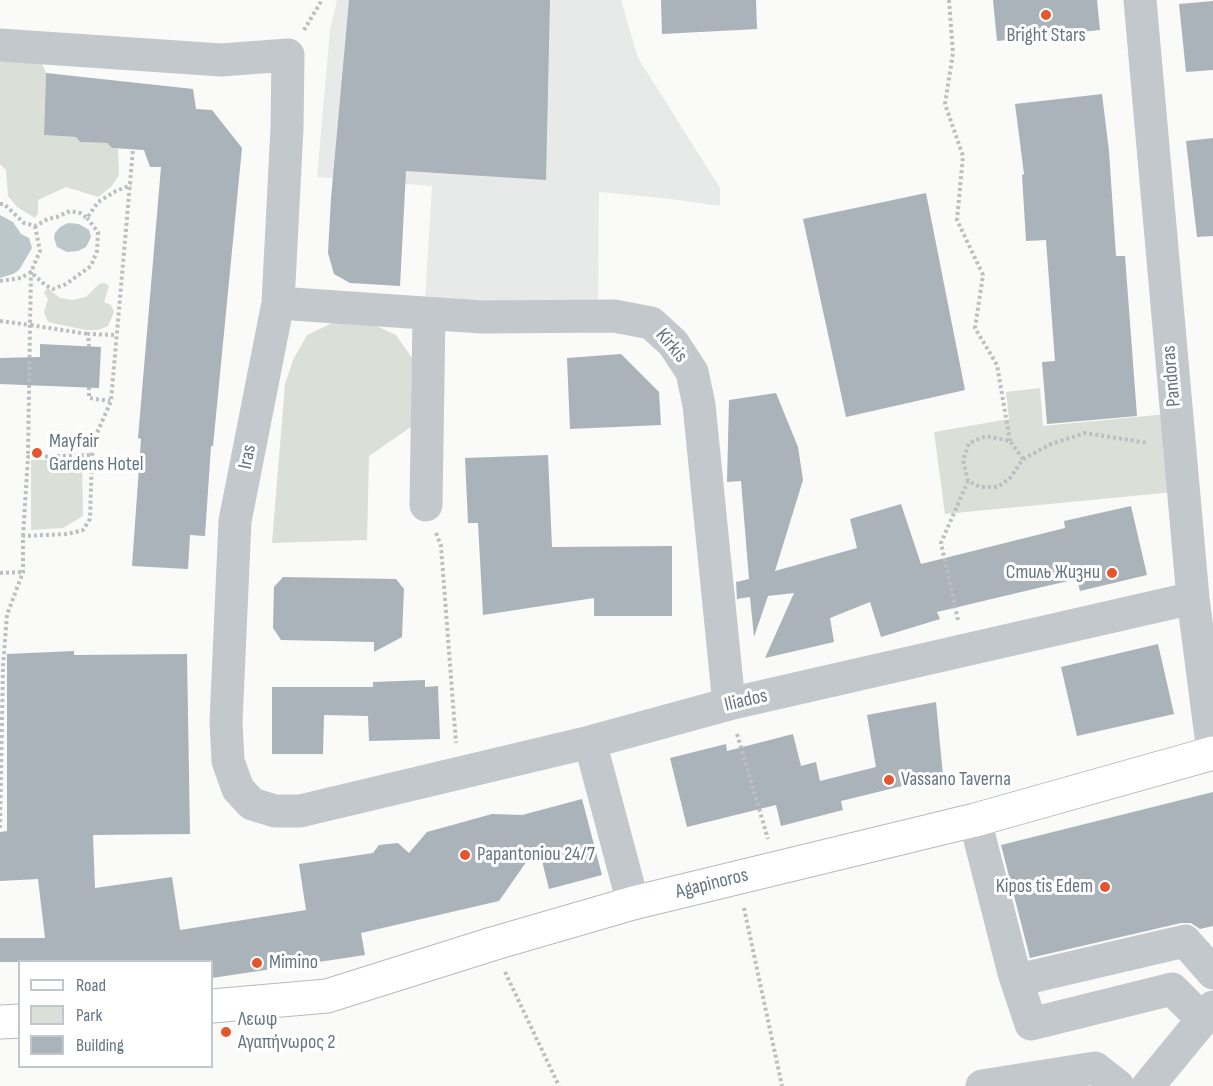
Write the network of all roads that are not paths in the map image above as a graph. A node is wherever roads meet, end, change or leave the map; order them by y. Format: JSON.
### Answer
{"nodes":[{"id":1,"x":1140,"y":0,"type":"edge"},
{"id":2,"x":0,"y":45,"type":"edge"},
{"id":3,"x":278,"y":303,"type":"junction"},
{"id":4,"x":429,"y":314,"type":"junction"},
{"id":5,"x":426,"y":504,"type":"road end"},
{"id":6,"x":1192,"y":598,"type":"junction"},
{"id":7,"x":729,"y":704,"type":"junction"},
{"id":8,"x":590,"y":742,"type":"junction"},
{"id":9,"x":1213,"y":752,"type":"edge"},
{"id":10,"x":300,"y":811,"type":"joint"},
{"id":11,"x":975,"y":820,"type":"junction"},
{"id":12,"x":633,"y":903,"type":"junction"},
{"id":13,"x":1213,"y":973,"type":"edge"},
{"id":14,"x":1018,"y":980,"type":"junction"},
{"id":15,"x":213,"y":1006,"type":"edge"},
{"id":16,"x":1208,"y":1013,"type":"edge"},
{"id":17,"x":18,"y":1021,"type":"edge"},
{"id":18,"x":0,"y":1022,"type":"edge"},
{"id":19,"x":982,"y":1086,"type":"edge"},
{"id":20,"x":1118,"y":1086,"type":"edge"},
{"id":21,"x":1148,"y":1086,"type":"edge"}],
"edges":[{"from":1,"to":6,"type":"street","name":"Pandoras"},
{"from":2,"to":3,"type":"street","name":"Iras"},
{"from":3,"to":4,"type":"street","name":"Kirkis"},
{"from":3,"to":10,"type":"street","name":"Iras"},
{"from":4,"to":5,"type":"street"},
{"from":4,"to":7,"type":"street","name":"Kirkis"},
{"from":6,"to":7,"type":"street","name":"Iliados"},
{"from":6,"to":9,"type":"street","name":"Pandoras"},
{"from":7,"to":8,"type":"street","name":"Iliados"},
{"from":8,"to":10,"type":"street","name":"Iliados"},
{"from":8,"to":12,"type":"street"},
{"from":9,"to":11,"type":"main road","name":"Agapinoros"},
{"from":11,"to":12,"type":"main road","name":"Agapinoros"},
{"from":11,"to":14,"type":"street"},
{"from":12,"to":15,"type":"main road","name":"Agapinoros"},
{"from":13,"to":14,"type":"street"},
{"from":14,"to":16,"type":"street"},
{"from":16,"to":21,"type":"street"},
{"from":17,"to":18,"type":"main road"},
{"from":19,"to":20,"type":"street"}]}
